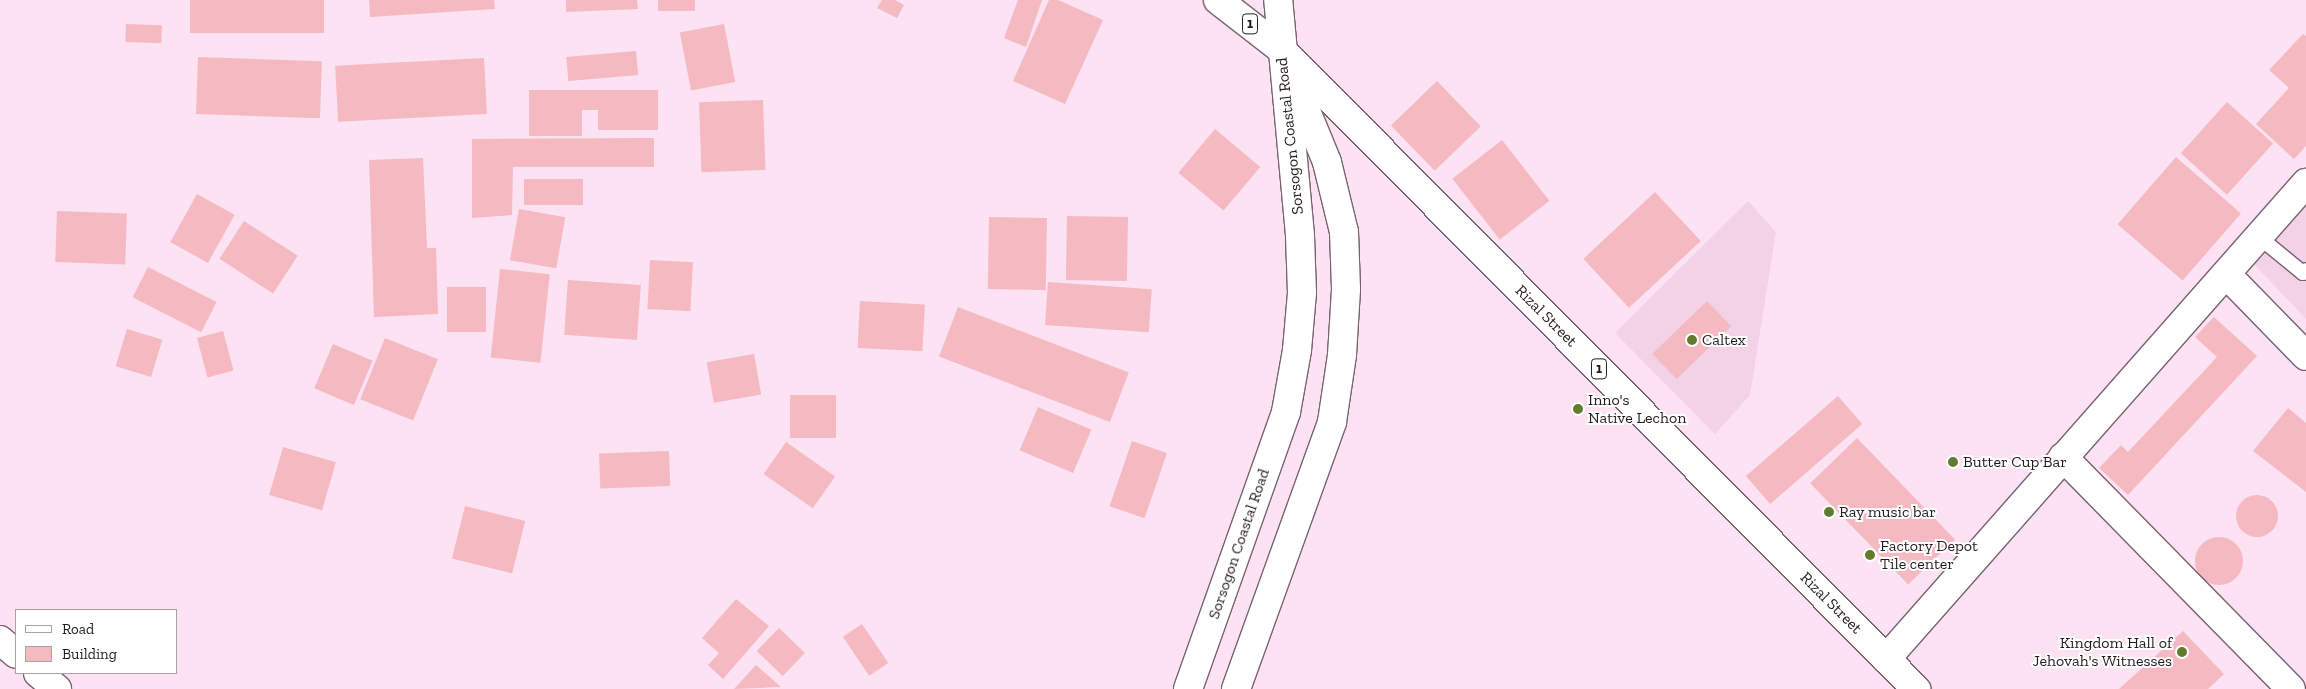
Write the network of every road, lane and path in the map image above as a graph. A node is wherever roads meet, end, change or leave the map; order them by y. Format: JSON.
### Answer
{"nodes":[{"id":1,"x":1218,"y":0,"type":"edge"},
{"id":2,"x":1278,"y":0,"type":"edge"},
{"id":3,"x":1281,"y":49,"type":"junction"},
{"id":4,"x":2306,"y":182,"type":"edge"},
{"id":5,"x":2259,"y":237,"type":"junction"},
{"id":6,"x":2306,"y":270,"type":"edge"},
{"id":7,"x":2227,"y":275,"type":"junction"},
{"id":8,"x":2306,"y":356,"type":"edge"},
{"id":9,"x":2062,"y":457,"type":"junction"},
{"id":10,"x":0,"y":640,"type":"edge"},
{"id":11,"x":15,"y":653,"type":"edge"},
{"id":12,"x":1886,"y":659,"type":"junction"},
{"id":13,"x":39,"y":674,"type":"edge"},
{"id":14,"x":57,"y":689,"type":"edge"},
{"id":15,"x":1188,"y":689,"type":"edge"},
{"id":16,"x":1236,"y":689,"type":"edge"},
{"id":17,"x":1916,"y":689,"type":"edge"},
{"id":18,"x":2291,"y":689,"type":"edge"}],
"edges":[{"from":1,"to":3,"type":"main road","number":"1"},
{"from":2,"to":3,"type":"main road"},
{"from":3,"to":12,"type":"main road","name":"Rizal Street","number":"1"},
{"from":3,"to":15,"type":"main road","name":"Sorsogon Coastal Road"},
{"from":3,"to":16,"type":"main road","name":"Sorsogon Coastal Road"},
{"from":4,"to":5,"type":"main road"},
{"from":5,"to":6,"type":"lane"},
{"from":5,"to":7,"type":"main road"},
{"from":7,"to":8,"type":"main road"},
{"from":7,"to":9,"type":"main road"},
{"from":9,"to":12,"type":"main road"},
{"from":9,"to":18,"type":"main road"},
{"from":10,"to":11,"type":"main road"},
{"from":12,"to":17,"type":"main road","name":"Rizal Street","number":"1"},
{"from":13,"to":14,"type":"main road"}]}
